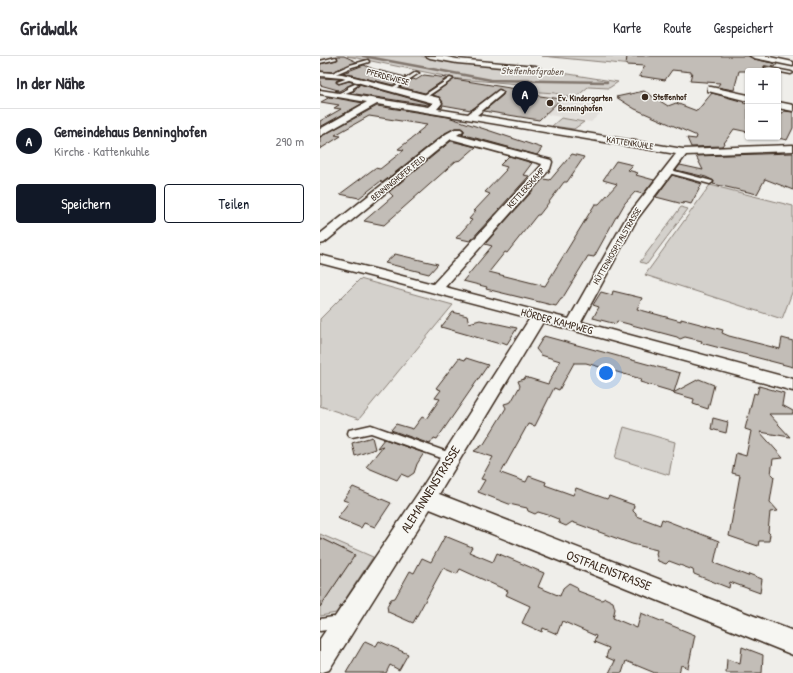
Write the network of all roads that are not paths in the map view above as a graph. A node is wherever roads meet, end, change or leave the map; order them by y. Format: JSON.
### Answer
{"nodes":[{"id":1,"x":430,"y":56,"type":"edge"},
{"id":2,"x":754,"y":56,"type":"edge"},
{"id":3,"x":336,"y":58,"type":"dead end"},
{"id":4,"x":320,"y":62,"type":"edge"},
{"id":5,"x":368,"y":62,"type":"dead end"},
{"id":6,"x":793,"y":64,"type":"edge"},
{"id":7,"x":536,"y":68,"type":"dead end"},
{"id":8,"x":781,"y":70,"type":"edge"},
{"id":9,"x":792,"y":72,"type":"edge"},
{"id":10,"x":417,"y":73,"type":"dead end"},
{"id":11,"x":320,"y":74,"type":"edge"},
{"id":12,"x":332,"y":74,"type":"junction"},
{"id":13,"x":350,"y":78,"type":"junction"},
{"id":14,"x":451,"y":79,"type":"dead end"},
{"id":15,"x":785,"y":79,"type":"dead end"},
{"id":16,"x":339,"y":82,"type":"dead end"},
{"id":17,"x":356,"y":85,"type":"dead end"},
{"id":18,"x":392,"y":89,"type":"junction"},
{"id":19,"x":711,"y":89,"type":"dead end"},
{"id":20,"x":320,"y":92,"type":"edge"},
{"id":21,"x":499,"y":92,"type":"dead end"},
{"id":22,"x":337,"y":95,"type":"junction"},
{"id":23,"x":424,"y":97,"type":"junction"},
{"id":24,"x":745,"y":97,"type":"edge"},
{"id":25,"x":374,"y":102,"type":"junction"},
{"id":26,"x":781,"y":106,"type":"edge"},
{"id":27,"x":793,"y":108,"type":"edge"},
{"id":28,"x":429,"y":111,"type":"junction"},
{"id":29,"x":473,"y":118,"type":"junction"},
{"id":30,"x":320,"y":133,"type":"edge"},
{"id":31,"x":450,"y":136,"type":"junction"},
{"id":32,"x":793,"y":148,"type":"edge"},
{"id":33,"x":683,"y":152,"type":"junction"},
{"id":34,"x":667,"y":171,"type":"junction"},
{"id":35,"x":710,"y":182,"type":"dead end"},
{"id":36,"x":320,"y":240,"type":"edge"},
{"id":37,"x":320,"y":259,"type":"edge"},
{"id":38,"x":436,"y":289,"type":"junction"},
{"id":39,"x":539,"y":316,"type":"junction"},
{"id":40,"x":572,"y":326,"type":"junction"},
{"id":41,"x":793,"y":385,"type":"edge"},
{"id":42,"x":352,"y":433,"type":"dead end"},
{"id":43,"x":450,"y":456,"type":"junction"},
{"id":44,"x":426,"y":498,"type":"junction"},
{"id":45,"x":320,"y":625,"type":"edge"},
{"id":46,"x":343,"y":625,"type":"junction"},
{"id":47,"x":793,"y":643,"type":"edge"},
{"id":48,"x":320,"y":661,"type":"edge"}],
"edges":[{"from":1,"to":7,"type":"street"},
{"from":2,"to":6,"type":"street"},
{"from":3,"to":4,"type":"lane"},
{"from":5,"to":12,"type":"lane"},
{"from":8,"to":9,"type":"lane"},
{"from":9,"to":15,"type":"lane"},
{"from":10,"to":18,"type":"lane"},
{"from":11,"to":12,"type":"street","name":"PFERDEWIESE"},
{"from":12,"to":13,"type":"street","name":"PFERDEWIESE"},
{"from":13,"to":16,"type":"lane"},
{"from":13,"to":18,"type":"street","name":"PFERDEWIESE"},
{"from":14,"to":23,"type":"lane"},
{"from":17,"to":22,"type":"lane"},
{"from":18,"to":23,"type":"street","name":"PFERDEWIESE"},
{"from":19,"to":24,"type":"street"},
{"from":20,"to":22,"type":"street","name":"KATTENKUHLE"},
{"from":21,"to":29,"type":"street"},
{"from":22,"to":25,"type":"street","name":"KATTENKUHLE"},
{"from":23,"to":28,"type":"street","name":"PFERDEWIESE"},
{"from":25,"to":28,"type":"street","name":"KATTENKUHLE"},
{"from":25,"to":30,"type":"street"},
{"from":26,"to":27,"type":"street"},
{"from":28,"to":29,"type":"street","name":"KATTENKUHLE"},
{"from":29,"to":31,"type":"street","name":"BENNINGHOFER FELD"},
{"from":29,"to":33,"type":"street","name":"KATTENKUHLE"},
{"from":31,"to":36,"type":"street","name":"BENNINGHOFER FELD"},
{"from":31,"to":38,"type":"street","name":"KETTLERSKAMP"},
{"from":32,"to":33,"type":"street","name":"KATTENKUHLE"},
{"from":33,"to":34,"type":"street","name":"HÜTTENHOSPITALSTRASSE"},
{"from":34,"to":35,"type":"lane"},
{"from":34,"to":40,"type":"street","name":"HÜTTENHOSPITALSTRASSE"},
{"from":37,"to":38,"type":"street","name":"HÖRDER KAMPWEG"},
{"from":38,"to":39,"type":"street","name":"HÖRDER KAMPWEG"},
{"from":39,"to":40,"type":"street","name":"HÖRDER KAMPWEG"},
{"from":39,"to":43,"type":"street","name":"ALEMANNENSTRASSE"},
{"from":40,"to":41,"type":"street","name":"HÖRDER KAMPWEG"},
{"from":42,"to":43,"type":"lane"},
{"from":43,"to":44,"type":"street","name":"ALEMANNENSTRASSE"},
{"from":44,"to":46,"type":"street","name":"ALEMANNENSTRASSE"},
{"from":44,"to":47,"type":"street","name":"OSTFALENSTRASSE"},
{"from":45,"to":46,"type":"lane"},
{"from":46,"to":48,"type":"street","name":"ALEMANNENSTRASSE"}]}
